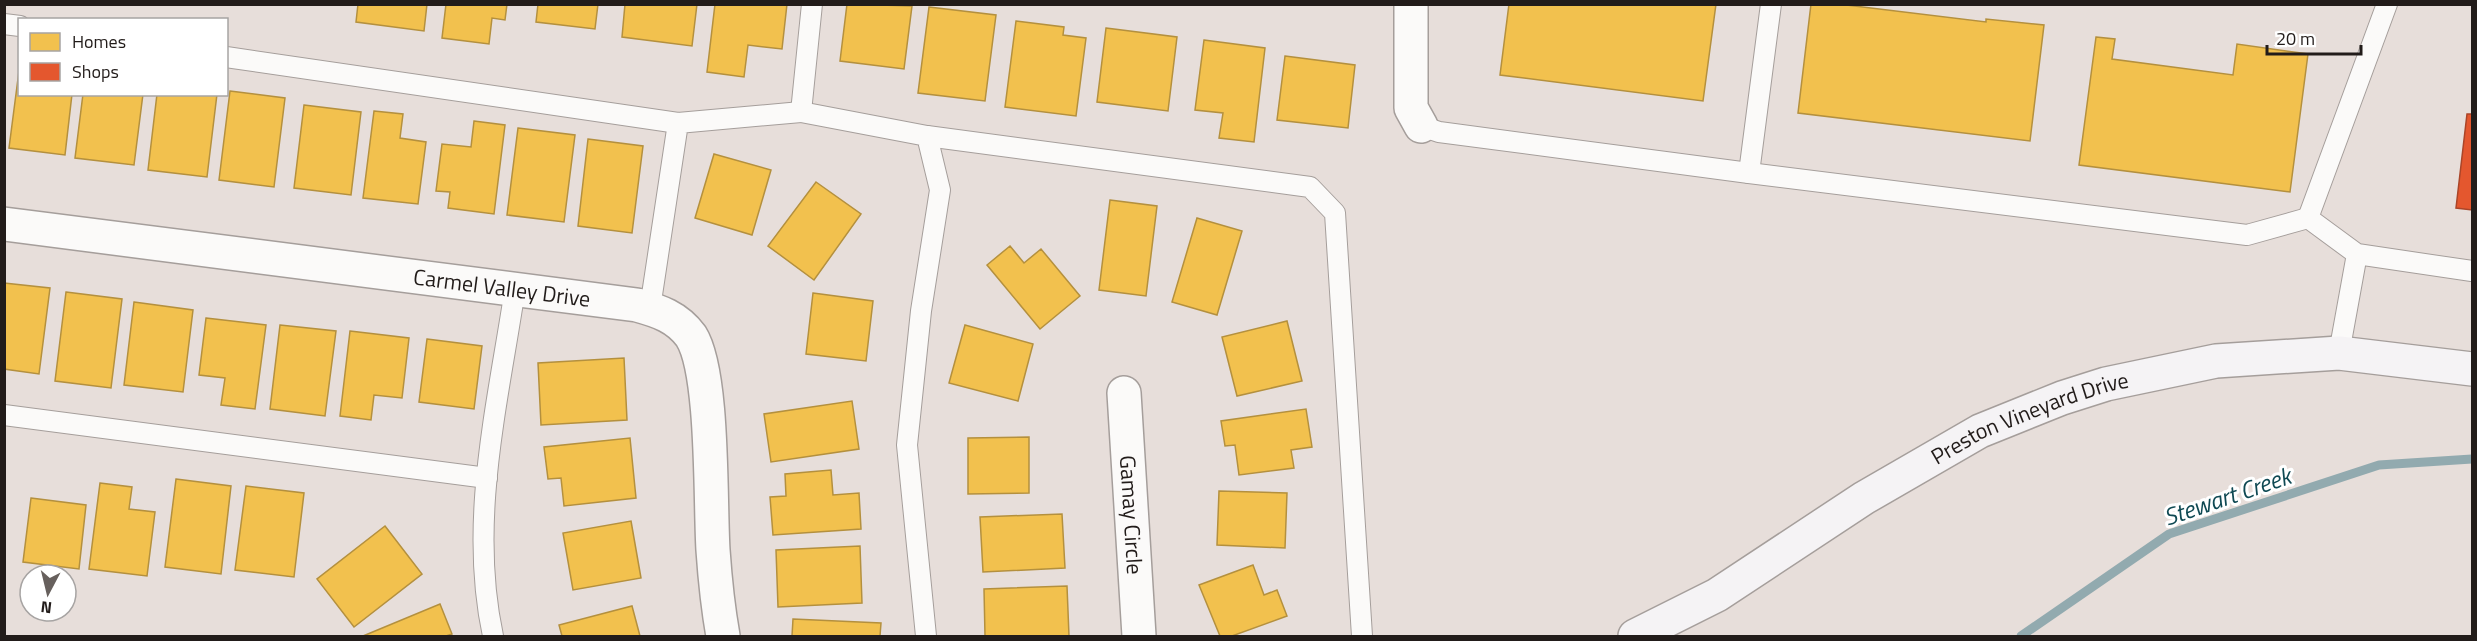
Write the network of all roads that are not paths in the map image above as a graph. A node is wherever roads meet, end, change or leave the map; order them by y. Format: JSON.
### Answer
{"nodes":[{"id":1,"x":812,"y":4,"type":"edge"},
{"id":2,"x":1411,"y":4,"type":"edge"},
{"id":3,"x":1771,"y":4,"type":"edge"},
{"id":4,"x":2387,"y":4,"type":"edge"},
{"id":5,"x":228,"y":57,"type":"edge"},
{"id":6,"x":801,"y":112,"type":"junction"},
{"id":7,"x":678,"y":123,"type":"junction"},
{"id":8,"x":1421,"y":126,"type":"joint"},
{"id":9,"x":927,"y":136,"type":"junction"},
{"id":10,"x":1749,"y":173,"type":"junction"},
{"id":11,"x":2308,"y":218,"type":"junction"},
{"id":12,"x":4,"y":224,"type":"edge"},
{"id":13,"x":2357,"y":254,"type":"junction"},
{"id":14,"x":2472,"y":271,"type":"edge"},
{"id":15,"x":515,"y":289,"type":"junction"},
{"id":16,"x":650,"y":308,"type":"junction"},
{"id":17,"x":2339,"y":353,"type":"junction"},
{"id":18,"x":2472,"y":369,"type":"edge"},
{"id":19,"x":1124,"y":393,"type":"dead end"},
{"id":20,"x":4,"y":415,"type":"edge"},
{"id":21,"x":487,"y":478,"type":"junction"},
{"id":22,"x":493,"y":636,"type":"edge"},
{"id":23,"x":723,"y":636,"type":"edge"},
{"id":24,"x":926,"y":636,"type":"edge"},
{"id":25,"x":1139,"y":636,"type":"edge"},
{"id":26,"x":1362,"y":636,"type":"edge"},
{"id":27,"x":1635,"y":636,"type":"edge"}],
"edges":[{"from":1,"to":6,"type":"lane"},
{"from":2,"to":8,"type":"street"},
{"from":3,"to":10,"type":"lane"},
{"from":4,"to":11,"type":"lane"},
{"from":5,"to":7,"type":"lane"},
{"from":6,"to":7,"type":"lane"},
{"from":6,"to":9,"type":"lane"},
{"from":7,"to":16,"type":"lane"},
{"from":8,"to":10,"type":"lane"},
{"from":9,"to":24,"type":"lane"},
{"from":9,"to":26,"type":"lane"},
{"from":10,"to":11,"type":"lane"},
{"from":11,"to":13,"type":"lane"},
{"from":12,"to":15,"type":"street","name":"Carmel Valley Drive"},
{"from":13,"to":14,"type":"lane"},
{"from":13,"to":17,"type":"lane"},
{"from":15,"to":16,"type":"street","name":"Carmel Valley Drive"},
{"from":15,"to":21,"type":"lane"},
{"from":16,"to":23,"type":"street","name":"Carmel Valley Drive"},
{"from":17,"to":18,"type":"street","name":"Preston Vineyard Drive"},
{"from":17,"to":27,"type":"street","name":"Preston Vineyard Drive"},
{"from":19,"to":25,"type":"street","name":"Gamay Circle"},
{"from":20,"to":21,"type":"lane"},
{"from":21,"to":22,"type":"lane"}]}
